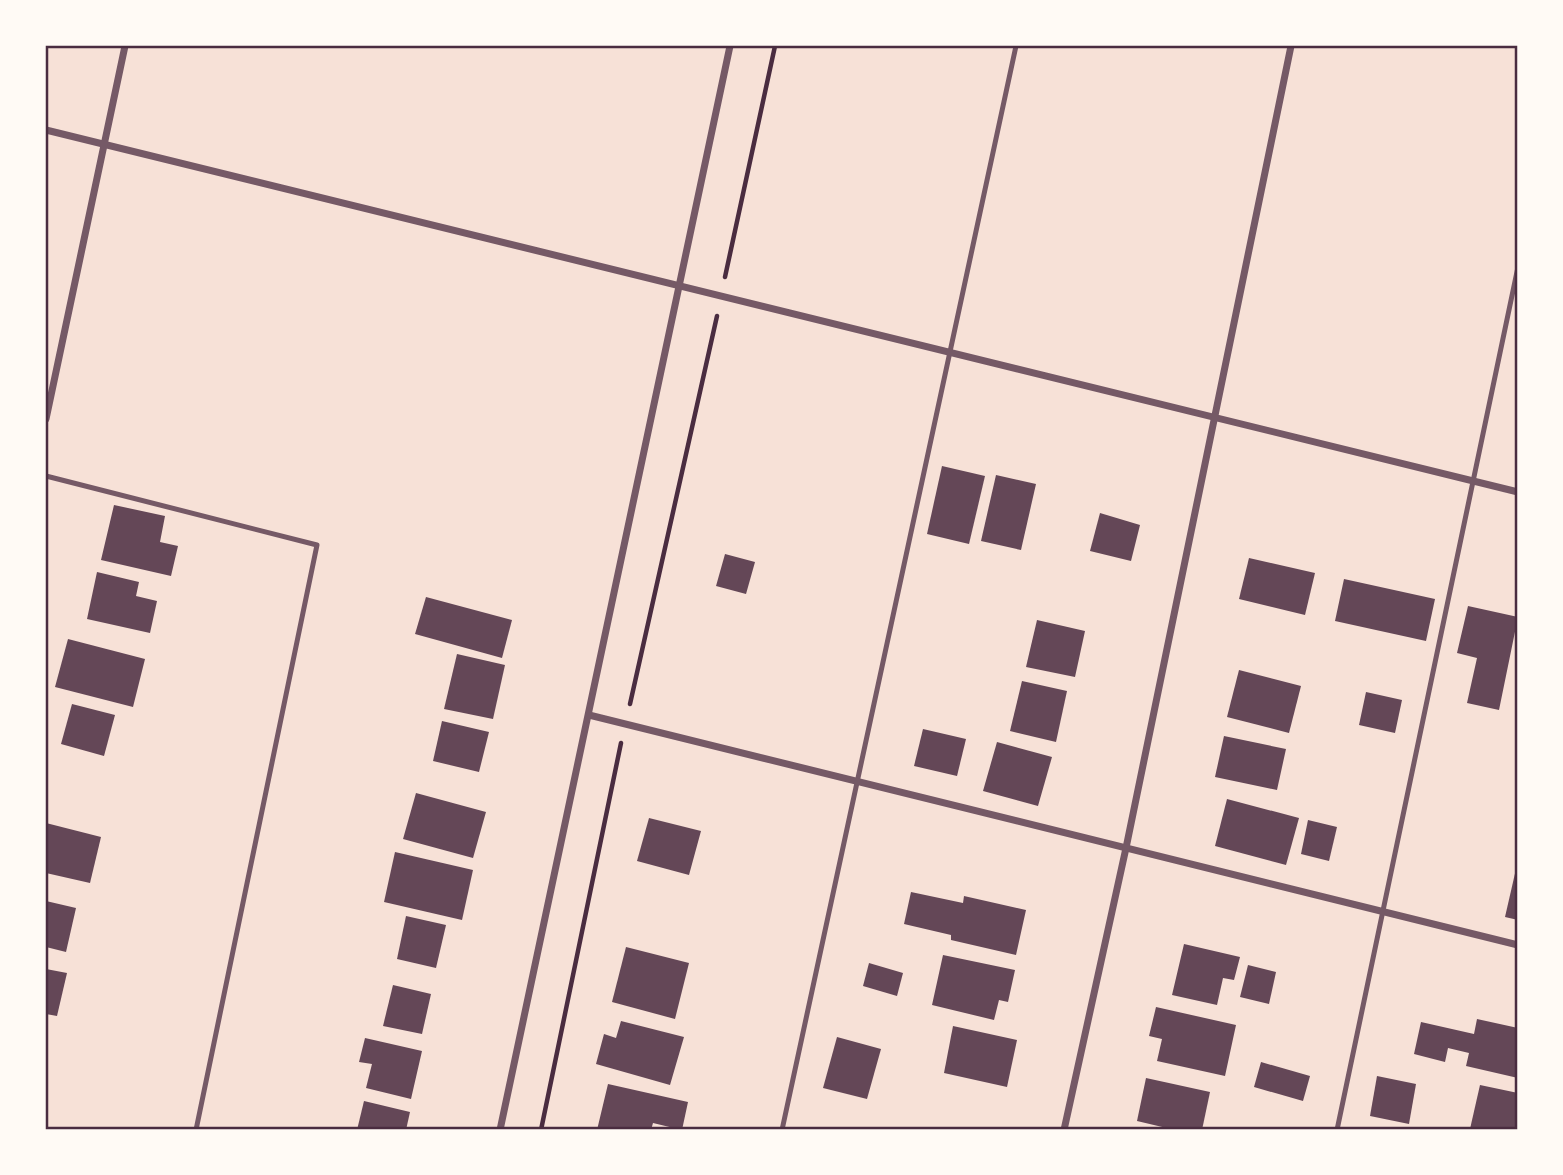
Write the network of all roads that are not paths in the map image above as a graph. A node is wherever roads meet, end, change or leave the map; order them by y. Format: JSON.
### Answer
{"nodes":[{"id":1,"x":125,"y":46,"type":"edge"},
{"id":2,"x":730,"y":46,"type":"edge"},
{"id":3,"x":1016,"y":46,"type":"edge"},
{"id":4,"x":1291,"y":46,"type":"edge"},
{"id":5,"x":46,"y":130,"type":"edge"},
{"id":6,"x":104,"y":144,"type":"junction"},
{"id":7,"x":1517,"y":267,"type":"edge"},
{"id":8,"x":679,"y":286,"type":"junction"},
{"id":9,"x":951,"y":353,"type":"junction"},
{"id":10,"x":46,"y":419,"type":"edge"},
{"id":11,"x":1212,"y":419,"type":"junction"},
{"id":12,"x":46,"y":476,"type":"edge"},
{"id":13,"x":1473,"y":481,"type":"junction"},
{"id":14,"x":1517,"y":492,"type":"edge"},
{"id":15,"x":589,"y":715,"type":"junction"},
{"id":16,"x":856,"y":781,"type":"junction"},
{"id":17,"x":1126,"y":848,"type":"junction"},
{"id":18,"x":1384,"y":912,"type":"junction"},
{"id":19,"x":1517,"y":945,"type":"edge"},
{"id":20,"x":196,"y":1129,"type":"edge"},
{"id":21,"x":500,"y":1129,"type":"edge"},
{"id":22,"x":782,"y":1129,"type":"edge"},
{"id":23,"x":1064,"y":1129,"type":"edge"},
{"id":24,"x":1337,"y":1129,"type":"edge"}],
"edges":[{"from":1,"to":6,"type":"street"},
{"from":2,"to":8,"type":"street"},
{"from":3,"to":9,"type":"lane"},
{"from":4,"to":11,"type":"street"},
{"from":5,"to":6,"type":"street"},
{"from":6,"to":8,"type":"street"},
{"from":6,"to":10,"type":"street"},
{"from":7,"to":13,"type":"lane"},
{"from":8,"to":9,"type":"street"},
{"from":8,"to":15,"type":"street"},
{"from":9,"to":11,"type":"street"},
{"from":9,"to":16,"type":"lane"},
{"from":11,"to":13,"type":"street"},
{"from":11,"to":17,"type":"street"},
{"from":12,"to":20,"type":"lane"},
{"from":13,"to":14,"type":"street"},
{"from":13,"to":18,"type":"lane"},
{"from":15,"to":16,"type":"street"},
{"from":15,"to":21,"type":"street"},
{"from":16,"to":17,"type":"street"},
{"from":16,"to":22,"type":"lane"},
{"from":17,"to":18,"type":"street"},
{"from":17,"to":23,"type":"street"},
{"from":18,"to":19,"type":"street"},
{"from":18,"to":24,"type":"lane"}]}
